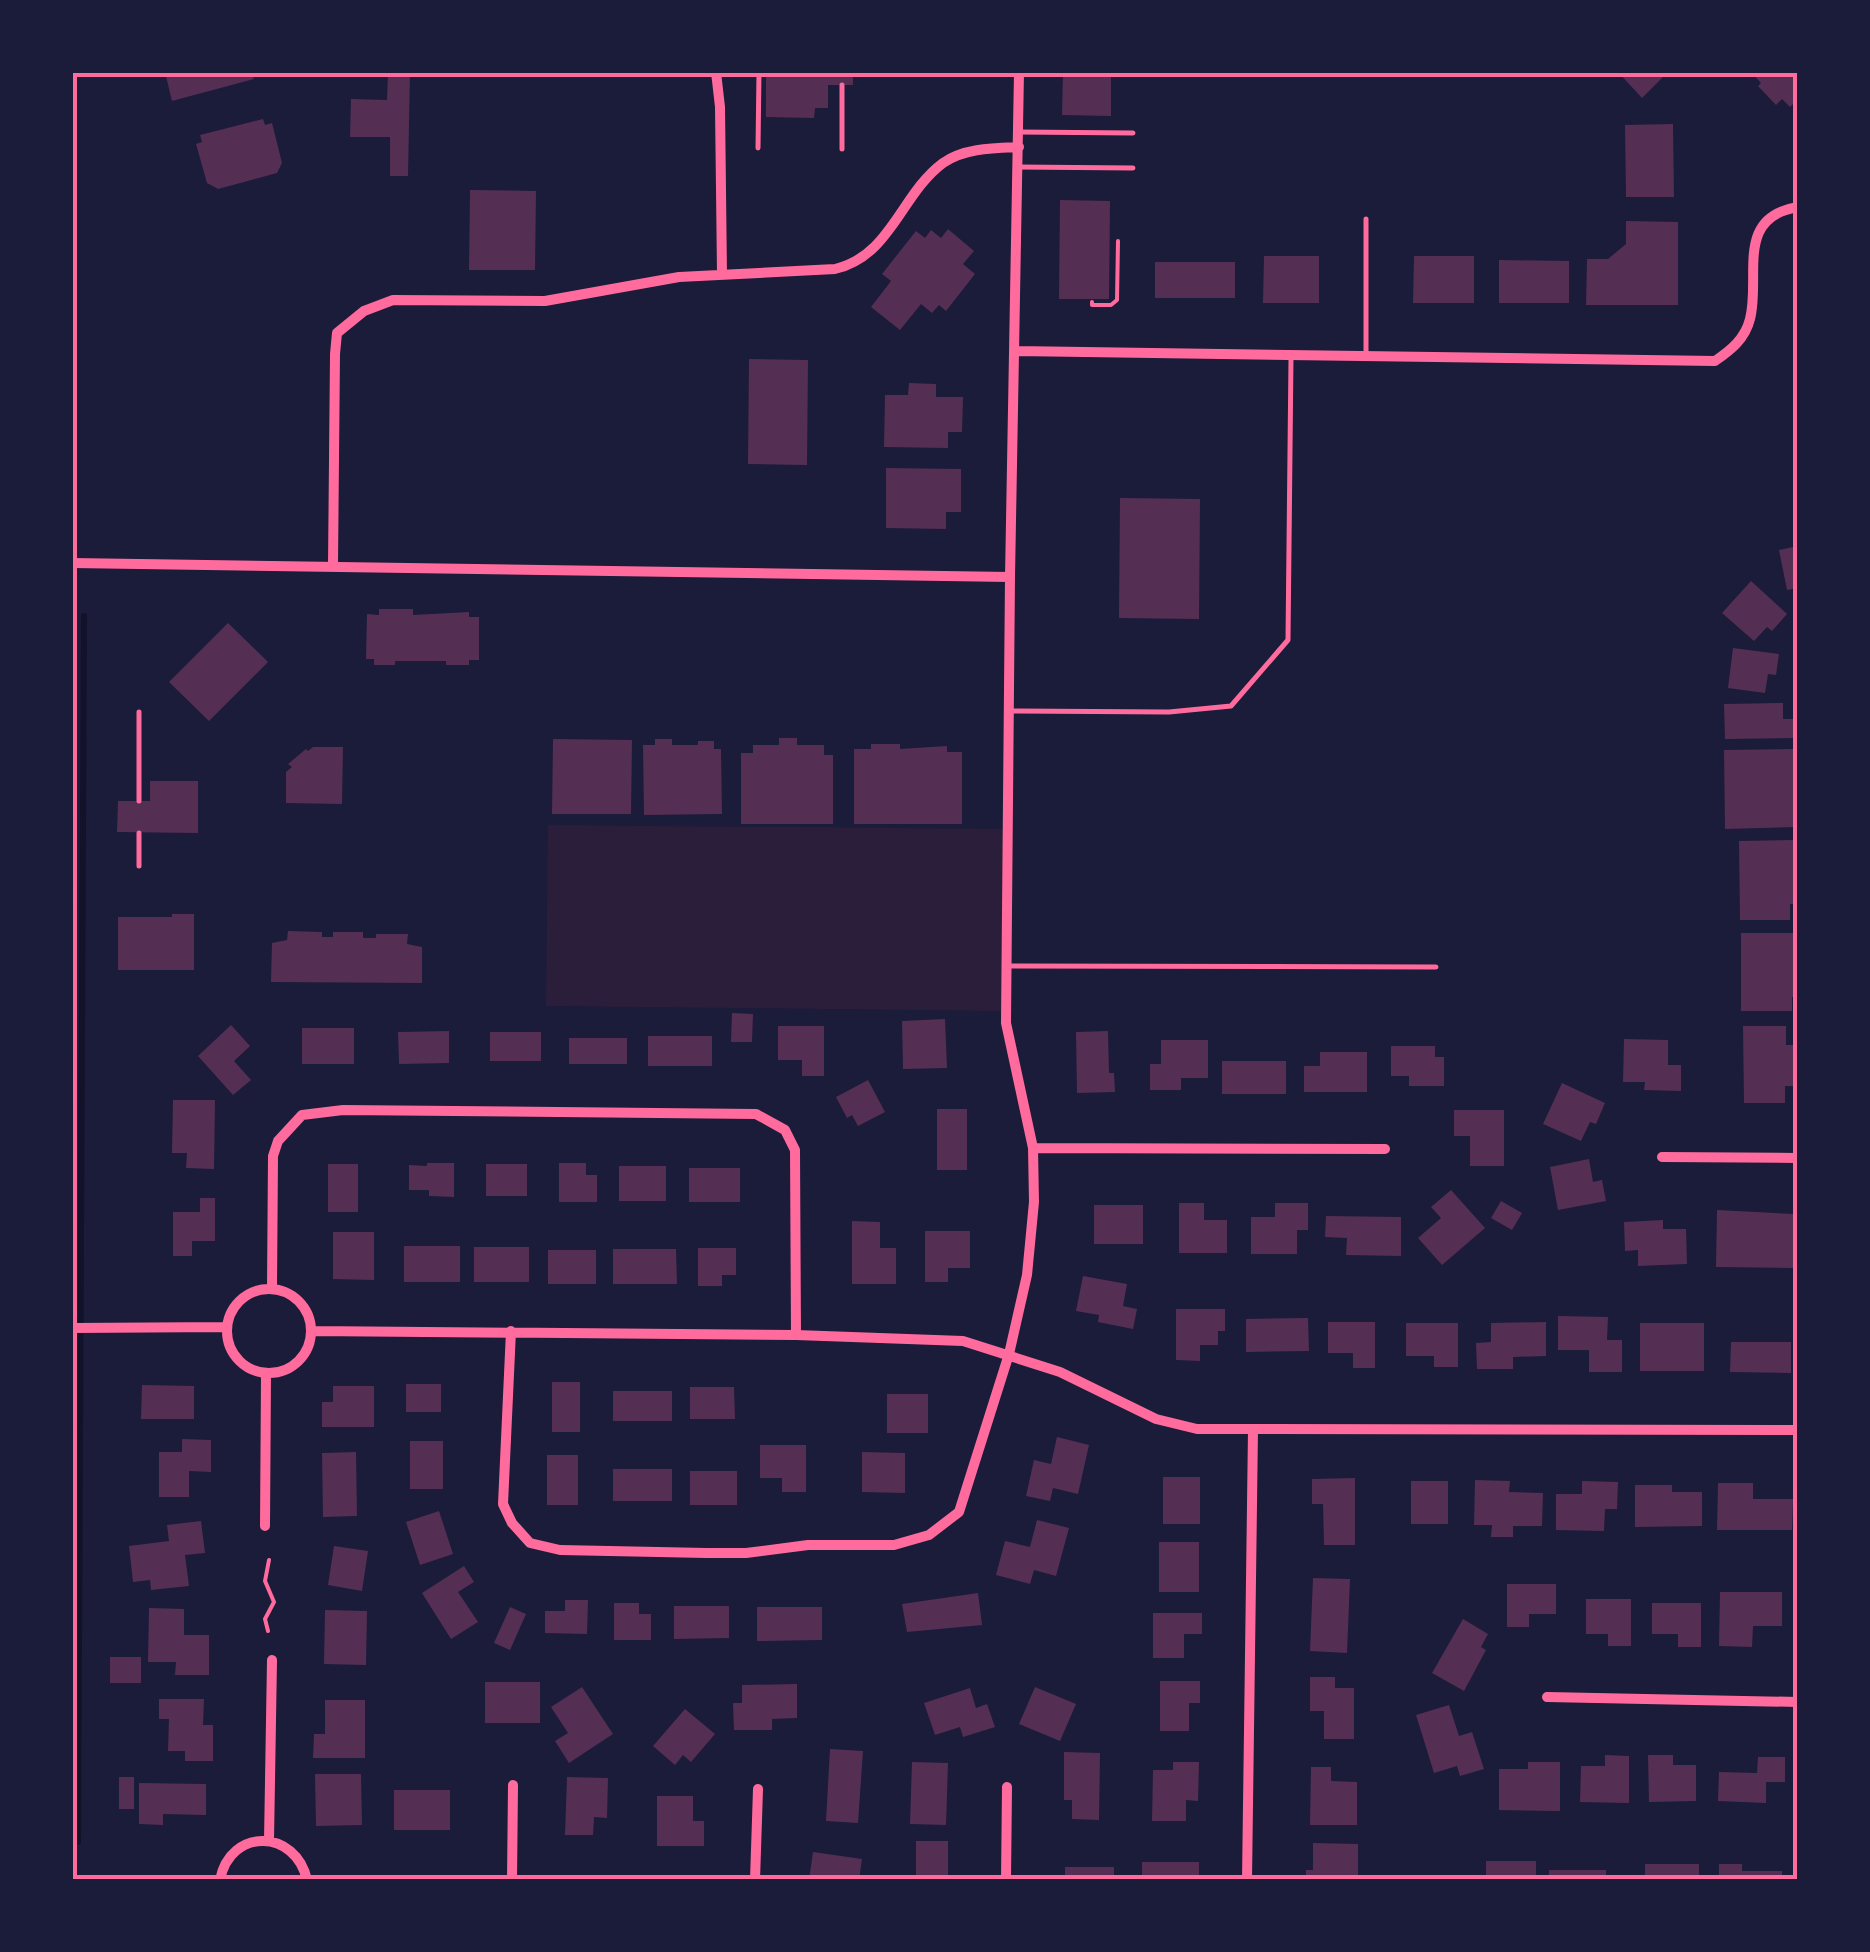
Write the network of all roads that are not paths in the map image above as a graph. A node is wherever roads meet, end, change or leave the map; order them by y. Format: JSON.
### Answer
{"nodes":[{"id":1,"x":716,"y":72,"type":"edge"},
{"id":2,"x":759,"y":72,"type":"edge"},
{"id":3,"x":1020,"y":72,"type":"edge"},
{"id":4,"x":842,"y":85,"type":"dead end"},
{"id":5,"x":1019,"y":132,"type":"junction"},
{"id":6,"x":1133,"y":133,"type":"dead end"},
{"id":7,"x":1018,"y":147,"type":"junction"},
{"id":8,"x":758,"y":148,"type":"dead end"},
{"id":9,"x":842,"y":149,"type":"dead end"},
{"id":10,"x":1018,"y":167,"type":"junction"},
{"id":11,"x":1133,"y":168,"type":"dead end"},
{"id":12,"x":1798,"y":206,"type":"edge"},
{"id":13,"x":1366,"y":219,"type":"dead end"},
{"id":14,"x":722,"y":274,"type":"junction"},
{"id":15,"x":1015,"y":351,"type":"junction"},
{"id":16,"x":1291,"y":354,"type":"junction"},
{"id":17,"x":1366,"y":354,"type":"junction"},
{"id":18,"x":72,"y":563,"type":"edge"},
{"id":19,"x":333,"y":565,"type":"junction"},
{"id":20,"x":1010,"y":577,"type":"junction"},
{"id":21,"x":1008,"y":711,"type":"junction"},
{"id":22,"x":140,"y":712,"type":"dead end"},
{"id":23,"x":139,"y":801,"type":"dead end"},
{"id":24,"x":139,"y":833,"type":"dead end"},
{"id":25,"x":139,"y":866,"type":"dead end"},
{"id":26,"x":1007,"y":966,"type":"junction"},
{"id":27,"x":1436,"y":968,"type":"dead end"},
{"id":28,"x":1033,"y":1148,"type":"junction"},
{"id":29,"x":1385,"y":1149,"type":"dead end"},
{"id":30,"x":1662,"y":1157,"type":"dead end"},
{"id":31,"x":1798,"y":1158,"type":"edge"},
{"id":32,"x":272,"y":1288,"type":"junction"},
{"id":33,"x":226,"y":1327,"type":"junction"},
{"id":34,"x":72,"y":1328,"type":"edge"},
{"id":35,"x":312,"y":1331,"type":"junction"},
{"id":36,"x":511,"y":1331,"type":"junction"},
{"id":37,"x":796,"y":1335,"type":"junction"},
{"id":38,"x":1010,"y":1354,"type":"junction"},
{"id":39,"x":266,"y":1374,"type":"junction"},
{"id":40,"x":1253,"y":1429,"type":"junction"},
{"id":41,"x":1798,"y":1430,"type":"edge"},
{"id":42,"x":266,"y":1526,"type":"dead end"},
{"id":43,"x":272,"y":1660,"type":"dead end"},
{"id":44,"x":1547,"y":1697,"type":"dead end"},
{"id":45,"x":1798,"y":1702,"type":"edge"},
{"id":46,"x":513,"y":1785,"type":"dead end"},
{"id":47,"x":1006,"y":1787,"type":"dead end"},
{"id":48,"x":758,"y":1789,"type":"dead end"},
{"id":49,"x":269,"y":1840,"type":"junction"},
{"id":50,"x":220,"y":1880,"type":"edge"},
{"id":51,"x":307,"y":1880,"type":"edge"},
{"id":52,"x":512,"y":1880,"type":"edge"},
{"id":53,"x":756,"y":1880,"type":"edge"},
{"id":54,"x":1006,"y":1880,"type":"edge"},
{"id":55,"x":1247,"y":1880,"type":"edge"}],
"edges":[{"from":1,"to":14,"type":"street"},
{"from":2,"to":8,"type":"lane"},
{"from":3,"to":5,"type":"street"},
{"from":4,"to":9,"type":"lane"},
{"from":5,"to":6,"type":"lane"},
{"from":5,"to":7,"type":"street"},
{"from":7,"to":10,"type":"street"},
{"from":7,"to":14,"type":"street"},
{"from":10,"to":11,"type":"lane"},
{"from":10,"to":15,"type":"street"},
{"from":12,"to":17,"type":"street"},
{"from":13,"to":17,"type":"lane"},
{"from":14,"to":19,"type":"street"},
{"from":15,"to":16,"type":"street"},
{"from":15,"to":20,"type":"street"},
{"from":16,"to":17,"type":"street"},
{"from":16,"to":21,"type":"lane"},
{"from":18,"to":19,"type":"street"},
{"from":19,"to":20,"type":"street"},
{"from":20,"to":21,"type":"street"},
{"from":21,"to":26,"type":"street"},
{"from":22,"to":23,"type":"lane"},
{"from":24,"to":25,"type":"lane"},
{"from":26,"to":27,"type":"lane"},
{"from":26,"to":28,"type":"street"},
{"from":28,"to":29,"type":"street"},
{"from":28,"to":38,"type":"street"},
{"from":30,"to":31,"type":"street"},
{"from":32,"to":33,"type":"street"},
{"from":32,"to":35,"type":"street"},
{"from":32,"to":37,"type":"street"},
{"from":33,"to":34,"type":"street"},
{"from":33,"to":39,"type":"street"},
{"from":35,"to":36,"type":"street"},
{"from":35,"to":39,"type":"street"},
{"from":36,"to":37,"type":"street"},
{"from":36,"to":38,"type":"street"},
{"from":37,"to":38,"type":"street"},
{"from":38,"to":40,"type":"street"},
{"from":39,"to":42,"type":"street"},
{"from":40,"to":41,"type":"street"},
{"from":40,"to":55,"type":"street"},
{"from":43,"to":49,"type":"street"},
{"from":44,"to":45,"type":"street"},
{"from":46,"to":52,"type":"street"},
{"from":47,"to":54,"type":"street"},
{"from":48,"to":53,"type":"street"},
{"from":49,"to":50,"type":"street"},
{"from":49,"to":51,"type":"street"}]}
